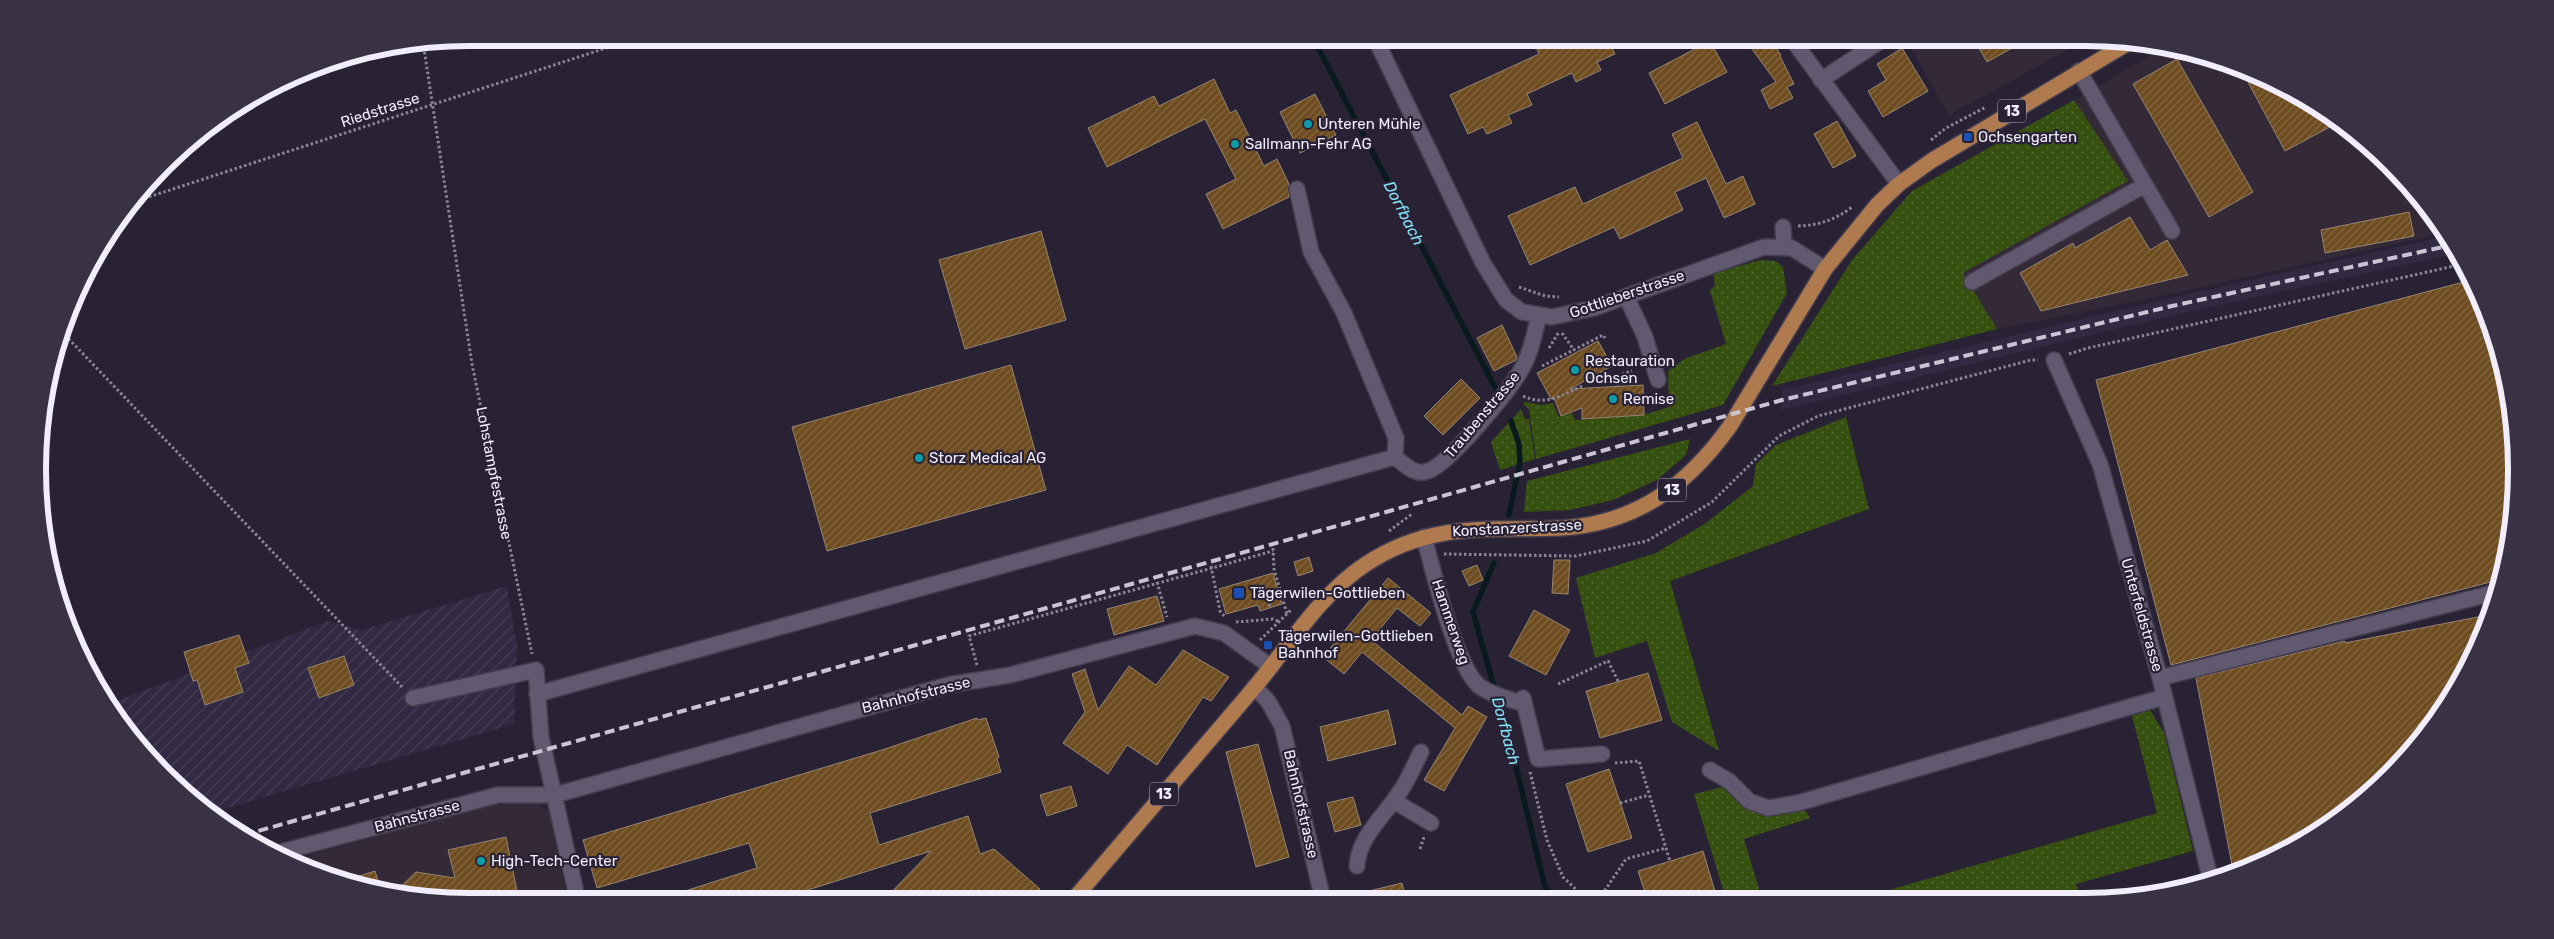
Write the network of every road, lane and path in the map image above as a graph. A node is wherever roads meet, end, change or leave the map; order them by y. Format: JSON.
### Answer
{"nodes":[{"id":1,"x":613,"y":46,"type":"edge"},
{"id":2,"x":1379,"y":46,"type":"edge"},
{"id":3,"x":1798,"y":46,"type":"edge"},
{"id":4,"x":1873,"y":46,"type":"edge"},
{"id":5,"x":2120,"y":48,"type":"edge"},
{"id":6,"x":424,"y":49,"type":"edge"},
{"id":7,"x":2079,"y":72,"type":"junction"},
{"id":8,"x":1821,"y":80,"type":"junction"},
{"id":9,"x":431,"y":106,"type":"junction"},
{"id":10,"x":1899,"y":184,"type":"junction"},
{"id":11,"x":2145,"y":185,"type":"junction"},
{"id":12,"x":1297,"y":189,"type":"dead end"},
{"id":13,"x":145,"y":198,"type":"edge"},
{"id":14,"x":1783,"y":227,"type":"dead end"},
{"id":15,"x":2172,"y":231,"type":"dead end"},
{"id":16,"x":1784,"y":246,"type":"junction"},
{"id":17,"x":2455,"y":266,"type":"edge"},
{"id":18,"x":1825,"y":269,"type":"junction"},
{"id":19,"x":1514,"y":282,"type":"dead end"},
{"id":20,"x":1972,"y":282,"type":"dead end"},
{"id":21,"x":1626,"y":296,"type":"junction"},
{"id":22,"x":1564,"y":298,"type":"dead end"},
{"id":23,"x":1539,"y":316,"type":"junction"},
{"id":24,"x":1559,"y":332,"type":"dead end"},
{"id":25,"x":68,"y":338,"type":"edge"},
{"id":26,"x":1605,"y":338,"type":"dead end"},
{"id":27,"x":1574,"y":350,"type":"junction"},
{"id":28,"x":2054,"y":360,"type":"junction"},
{"id":29,"x":1534,"y":369,"type":"dead end"},
{"id":30,"x":1632,"y":371,"type":"dead end"},
{"id":31,"x":1616,"y":376,"type":"junction"},
{"id":32,"x":1658,"y":380,"type":"dead end"},
{"id":33,"x":1598,"y":382,"type":"dead end"},
{"id":34,"x":1582,"y":386,"type":"dead end"},
{"id":35,"x":1618,"y":386,"type":"dead end"},
{"id":36,"x":1522,"y":396,"type":"dead end"},
{"id":37,"x":1395,"y":457,"type":"junction"},
{"id":38,"x":1424,"y":537,"type":"junction"},
{"id":39,"x":1428,"y":554,"type":"junction"},
{"id":40,"x":1211,"y":567,"type":"junction"},
{"id":41,"x":1157,"y":582,"type":"junction"},
{"id":42,"x":2489,"y":594,"type":"edge"},
{"id":43,"x":1220,"y":610,"type":"junction"},
{"id":44,"x":1212,"y":612,"type":"dead end"},
{"id":45,"x":1287,"y":614,"type":"dead end"},
{"id":46,"x":1227,"y":618,"type":"dead end"},
{"id":47,"x":1170,"y":620,"type":"dead end"},
{"id":48,"x":1234,"y":622,"type":"dead end"},
{"id":49,"x":1250,"y":650,"type":"junction"},
{"id":50,"x":1271,"y":667,"type":"junction"},
{"id":51,"x":536,"y":670,"type":"junction"},
{"id":52,"x":2160,"y":678,"type":"junction"},
{"id":53,"x":982,"y":680,"type":"junction"},
{"id":54,"x":1618,"y":681,"type":"dead end"},
{"id":55,"x":1558,"y":684,"type":"dead end"},
{"id":56,"x":1254,"y":688,"type":"junction"},
{"id":57,"x":537,"y":694,"type":"junction"},
{"id":58,"x":2164,"y":697,"type":"junction"},
{"id":59,"x":413,"y":698,"type":"joint"},
{"id":60,"x":1421,"y":752,"type":"dead end"},
{"id":61,"x":1607,"y":759,"type":"joint"},
{"id":62,"x":1539,"y":768,"type":"dead end"},
{"id":63,"x":1710,"y":770,"type":"dead end"},
{"id":64,"x":555,"y":795,"type":"junction"},
{"id":65,"x":1649,"y":795,"type":"junction"},
{"id":66,"x":1394,"y":801,"type":"junction"},
{"id":67,"x":1620,"y":803,"type":"dead end"},
{"id":68,"x":1431,"y":823,"type":"dead end"},
{"id":69,"x":1666,"y":848,"type":"junction"},
{"id":70,"x":286,"y":851,"type":"edge"},
{"id":71,"x":1670,"y":861,"type":"dead end"},
{"id":72,"x":1357,"y":866,"type":"dead end"},
{"id":73,"x":2209,"y":874,"type":"edge"},
{"id":74,"x":576,"y":893,"type":"edge"},
{"id":75,"x":1079,"y":893,"type":"edge"},
{"id":76,"x":1321,"y":893,"type":"edge"},
{"id":77,"x":1580,"y":893,"type":"edge"},
{"id":78,"x":1603,"y":893,"type":"edge"}],
"edges":[{"from":1,"to":9,"type":"path","name":"Riedstrasse"},
{"from":2,"to":23,"type":"street","name":"Gottlieberstrasse"},
{"from":3,"to":8,"type":"street"},
{"from":4,"to":8,"type":"street"},
{"from":5,"to":7,"type":"main road","name":"Konstanzerstrasse","number":"13"},
{"from":6,"to":9,"type":"path","name":"Lohstampfestrasse"},
{"from":7,"to":10,"type":"main road","name":"Konstanzerstrasse","number":"13"},
{"from":7,"to":11,"type":"street"},
{"from":8,"to":10,"type":"street"},
{"from":9,"to":13,"type":"path","name":"Riedstrasse"},
{"from":9,"to":51,"type":"path","name":"Lohstampfestrasse"},
{"from":10,"to":18,"type":"main road","name":"Konstanzerstrasse","number":"13"},
{"from":11,"to":15,"type":"street"},
{"from":11,"to":20,"type":"street"},
{"from":12,"to":37,"type":"street"},
{"from":14,"to":16,"type":"street"},
{"from":16,"to":18,"type":"street"},
{"from":16,"to":21,"type":"street","name":"Gottlieberstrasse"},
{"from":17,"to":28,"type":"path"},
{"from":18,"to":38,"type":"main road","name":"Konstanzerstrasse","number":"13"},
{"from":19,"to":22,"type":"path"},
{"from":21,"to":23,"type":"street","name":"Gottlieberstrasse"},
{"from":21,"to":32,"type":"street"},
{"from":23,"to":37,"type":"street","name":"Traubenstrasse"},
{"from":24,"to":27,"type":"path"},
{"from":25,"to":59,"type":"path"},
{"from":26,"to":27,"type":"path"},
{"from":27,"to":29,"type":"path"},
{"from":28,"to":39,"type":"path"},
{"from":28,"to":52,"type":"street","name":"Unterfeldstrasse"},
{"from":30,"to":31,"type":"path"},
{"from":31,"to":33,"type":"path"},
{"from":31,"to":35,"type":"path"},
{"from":34,"to":36,"type":"path"},
{"from":37,"to":57,"type":"street"},
{"from":38,"to":39,"type":"street","name":"Hammerweg"},
{"from":38,"to":50,"type":"main road","name":"Konstanzerstrasse","number":"13"},
{"from":39,"to":61,"type":"street","name":"Hammerweg"},
{"from":40,"to":41,"type":"path"},
{"from":40,"to":43,"type":"path"},
{"from":40,"to":45,"type":"path"},
{"from":41,"to":47,"type":"path"},
{"from":41,"to":53,"type":"path"},
{"from":42,"to":52,"type":"street"},
{"from":43,"to":44,"type":"path"},
{"from":43,"to":46,"type":"path"},
{"from":48,"to":49,"type":"path"},
{"from":49,"to":50,"type":"street","name":"Bahnhofstrasse"},
{"from":49,"to":53,"type":"street","name":"Bahnhofstrasse"},
{"from":50,"to":56,"type":"main road","name":"Konstanzerstrasse","number":"13"},
{"from":51,"to":57,"type":"street"},
{"from":51,"to":59,"type":"street"},
{"from":52,"to":58,"type":"street","name":"Unterfeldstrasse"},
{"from":53,"to":64,"type":"street","name":"Bahnhofstrasse"},
{"from":54,"to":55,"type":"path"},
{"from":56,"to":75,"type":"main road","name":"Konstanzerstrasse","number":"13"},
{"from":56,"to":76,"type":"street","name":"Bahnhofstrasse"},
{"from":57,"to":64,"type":"street"},
{"from":58,"to":63,"type":"street"},
{"from":58,"to":73,"type":"street","name":"Unterfeldstrasse"},
{"from":60,"to":66,"type":"street"},
{"from":61,"to":65,"type":"path"},
{"from":62,"to":77,"type":"path"},
{"from":64,"to":70,"type":"street","name":"Bahnstrasse"},
{"from":64,"to":74,"type":"street"},
{"from":65,"to":67,"type":"path"},
{"from":65,"to":69,"type":"path"},
{"from":66,"to":68,"type":"street"},
{"from":66,"to":72,"type":"street"},
{"from":69,"to":71,"type":"path"},
{"from":69,"to":78,"type":"path"}]}
